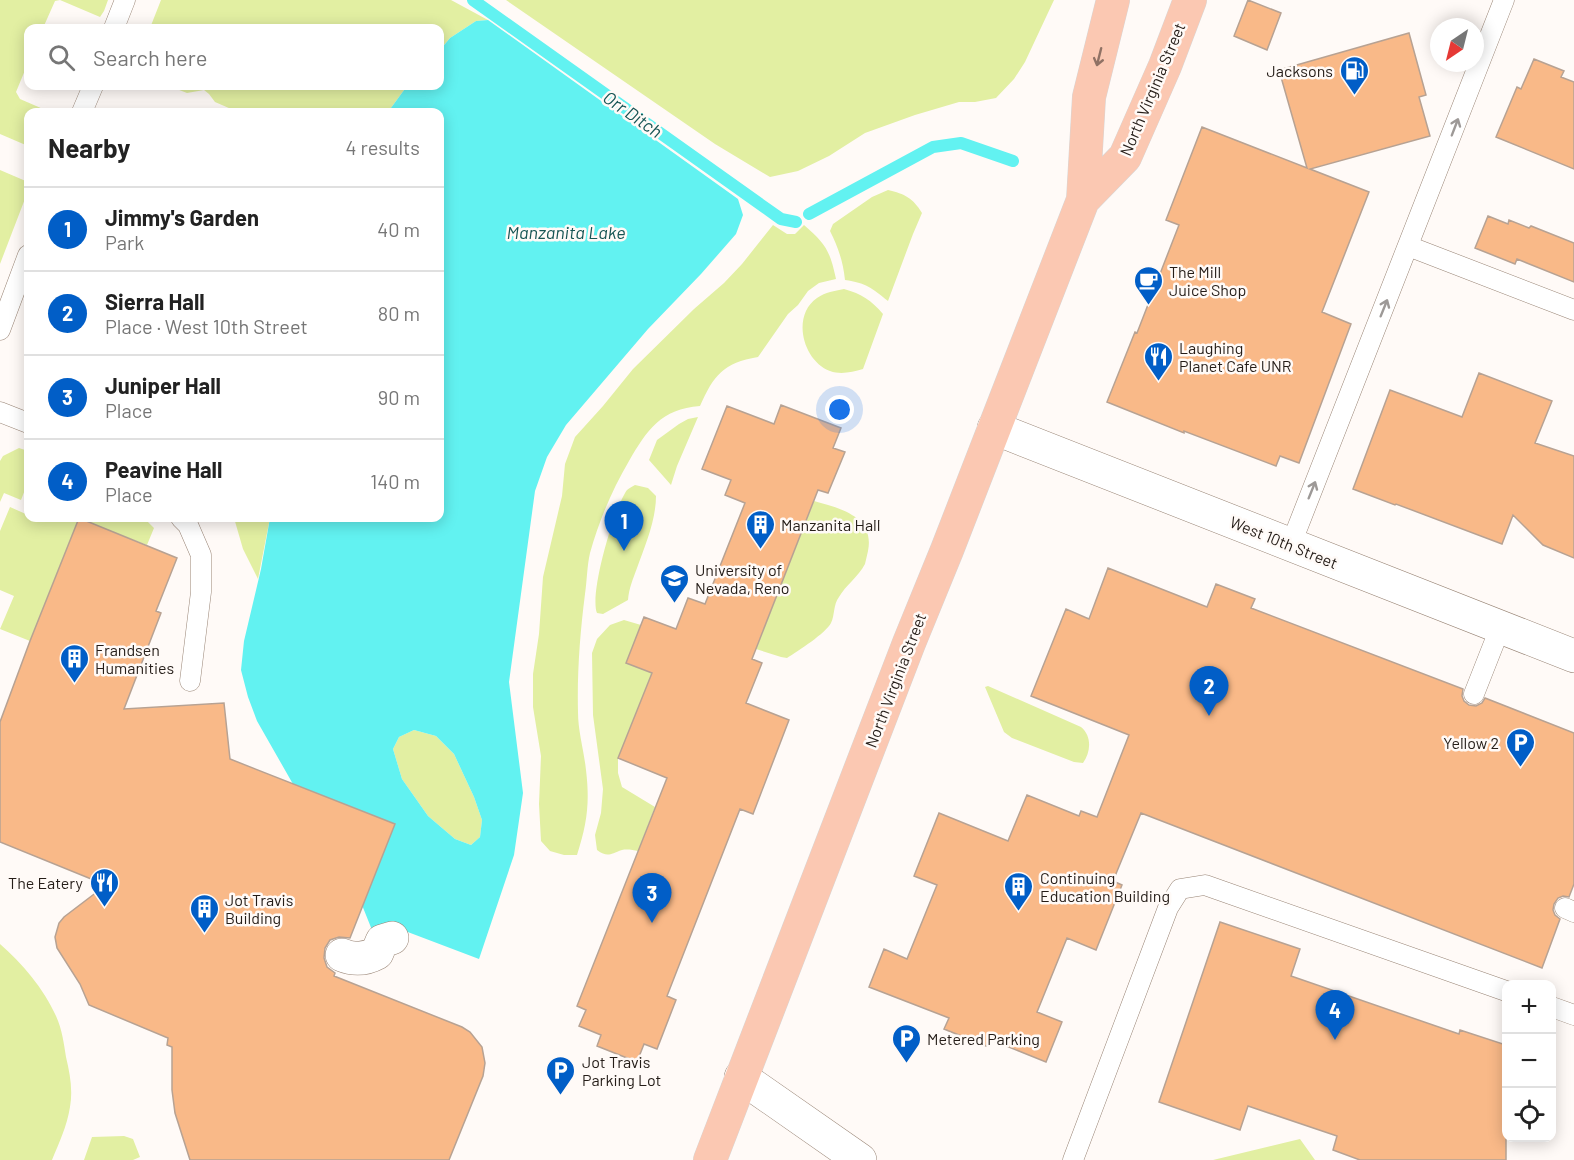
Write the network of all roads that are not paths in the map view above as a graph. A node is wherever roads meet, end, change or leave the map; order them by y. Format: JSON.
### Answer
{"nodes":[{"id":1,"x":125,"y":0,"type":"edge"},
{"id":2,"x":1113,"y":0,"type":"edge"},
{"id":3,"x":1190,"y":0,"type":"edge"},
{"id":4,"x":1504,"y":0,"type":"edge"},
{"id":5,"x":116,"y":24,"type":"edge"},
{"id":6,"x":91,"y":90,"type":"edge"},
{"id":7,"x":84,"y":108,"type":"edge"},
{"id":8,"x":1083,"y":200,"type":"junction"},
{"id":9,"x":1408,"y":246,"type":"junction"},
{"id":10,"x":24,"y":266,"type":"edge"},
{"id":11,"x":1574,"y":310,"type":"edge"},
{"id":12,"x":0,"y":330,"type":"edge"},
{"id":13,"x":0,"y":412,"type":"edge"},
{"id":14,"x":24,"y":421,"type":"edge"},
{"id":15,"x":994,"y":428,"type":"junction"},
{"id":16,"x":185,"y":522,"type":"edge"},
{"id":17,"x":1292,"y":544,"type":"junction"},
{"id":18,"x":1500,"y":628,"type":"junction"},
{"id":19,"x":1574,"y":656,"type":"edge"},
{"id":20,"x":190,"y":681,"type":"dead end"},
{"id":21,"x":1474,"y":694,"type":"dead end"},
{"id":22,"x":392,"y":938,"type":"dead end"},
{"id":23,"x":342,"y":955,"type":"dead end"},
{"id":24,"x":1502,"y":990,"type":"edge"},
{"id":25,"x":1556,"y":1009,"type":"edge"},
{"id":26,"x":1574,"y":1015,"type":"edge"},
{"id":27,"x":741,"y":1077,"type":"junction"},
{"id":28,"x":710,"y":1160,"type":"edge"},
{"id":29,"x":860,"y":1160,"type":"edge"},
{"id":30,"x":1073,"y":1160,"type":"edge"}],
"edges":[{"from":1,"to":5,"type":"lane"},
{"from":2,"to":8,"type":"main road","name":"North Virginia Street","one_way":true},
{"from":3,"to":8,"type":"main road","name":"North Virginia Street"},
{"from":9,"to":4,"type":"lane","one_way":true},
{"from":6,"to":7,"type":"lane"},
{"from":8,"to":15,"type":"main road","name":"North Virginia Street"},
{"from":9,"to":11,"type":"lane"},
{"from":17,"to":9,"type":"lane","one_way":true},
{"from":10,"to":12,"type":"lane"},
{"from":13,"to":14,"type":"lane"},
{"from":15,"to":17,"type":"street","name":"West 10th Street"},
{"from":15,"to":27,"type":"main road","name":"North Virginia Street"},
{"from":16,"to":20,"type":"lane"},
{"from":17,"to":18,"type":"street","name":"West 10th Street"},
{"from":18,"to":19,"type":"street","name":"West 10th Street"},
{"from":18,"to":21,"type":"lane"},
{"from":22,"to":23,"type":"street"},
{"from":24,"to":30,"type":"lane"},
{"from":25,"to":26,"type":"lane"},
{"from":27,"to":28,"type":"main road","name":"North Virginia Street"},
{"from":27,"to":29,"type":"street"}]}
